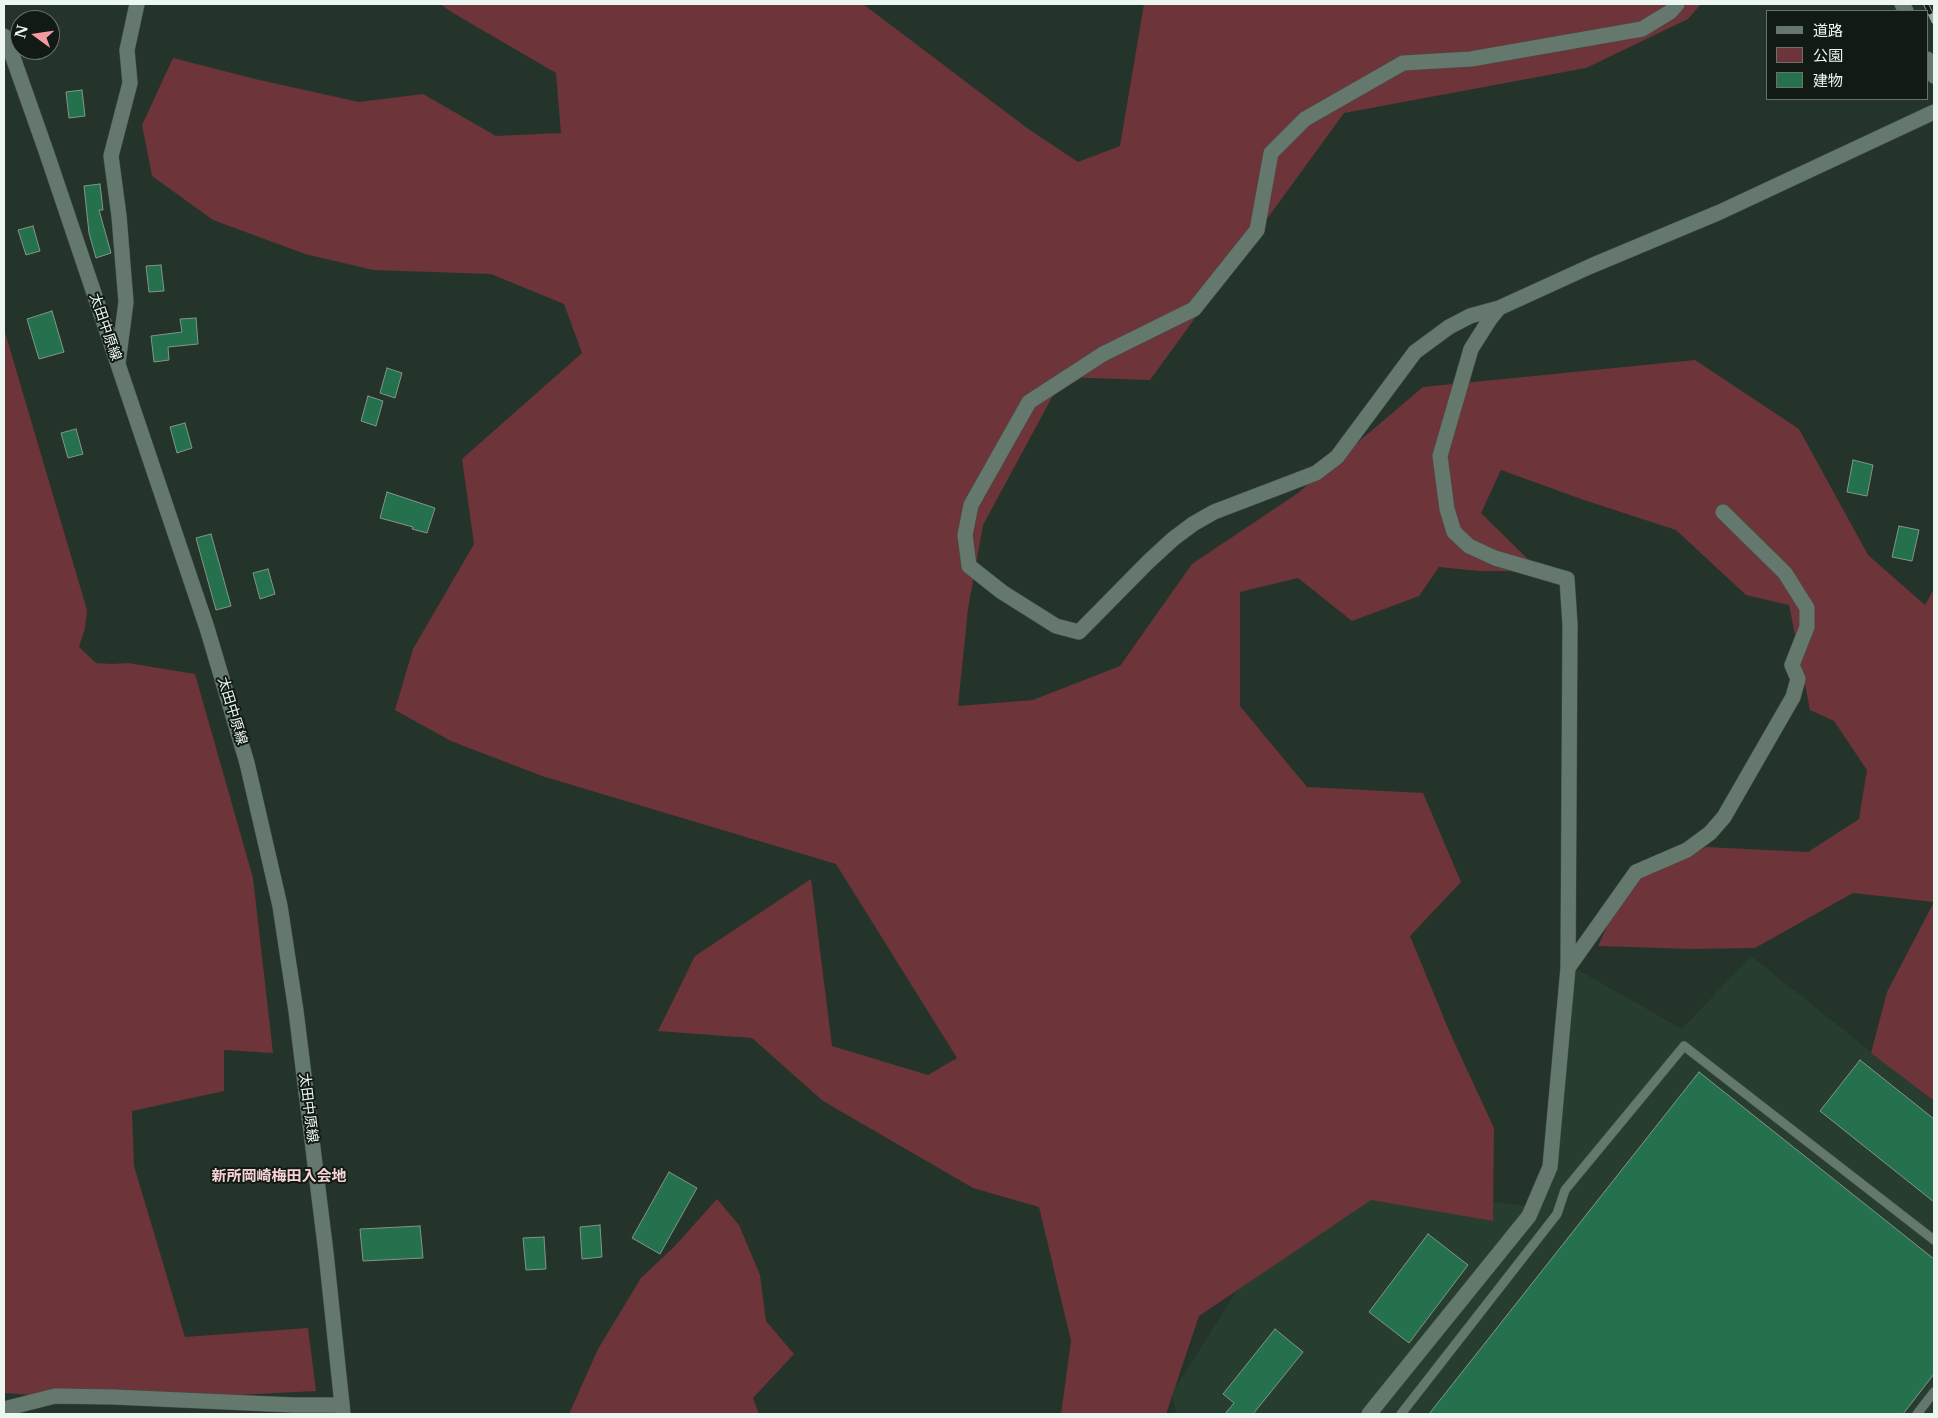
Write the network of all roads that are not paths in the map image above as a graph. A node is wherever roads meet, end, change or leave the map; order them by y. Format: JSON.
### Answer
{"nodes":[{"id":1,"x":137,"y":4,"type":"edge"},
{"id":2,"x":1676,"y":4,"type":"edge"},
{"id":3,"x":4,"y":36,"type":"edge"},
{"id":4,"x":1928,"y":61,"type":"edge"},
{"id":5,"x":1934,"y":76,"type":"edge"},
{"id":6,"x":1934,"y":112,"type":"edge"},
{"id":7,"x":1499,"y":308,"type":"junction"},
{"id":8,"x":118,"y":363,"type":"junction"},
{"id":9,"x":1723,"y":512,"type":"dead end"},
{"id":10,"x":1568,"y":968,"type":"junction"},
{"id":11,"x":1934,"y":1240,"type":"edge"},
{"id":12,"x":1934,"y":1392,"type":"edge"},
{"id":13,"x":4,"y":1409,"type":"edge"},
{"id":14,"x":343,"y":1409,"type":"edge"},
{"id":15,"x":293,"y":1410,"type":"edge"},
{"id":16,"x":1369,"y":1414,"type":"edge"},
{"id":17,"x":1401,"y":1414,"type":"edge"},
{"id":18,"x":1917,"y":1414,"type":"edge"}],
"edges":[{"from":1,"to":8,"type":"street"},
{"from":2,"to":7,"type":"street"},
{"from":3,"to":8,"type":"street","name":"太田中原線"},
{"from":4,"to":5,"type":"street"},
{"from":6,"to":7,"type":"street"},
{"from":7,"to":10,"type":"street"},
{"from":8,"to":14,"type":"street","name":"太田中原線"},
{"from":9,"to":10,"type":"street"},
{"from":10,"to":16,"type":"street"},
{"from":11,"to":17,"type":"lane"},
{"from":12,"to":18,"type":"lane"},
{"from":13,"to":15,"type":"street"},
{"from":14,"to":15,"type":"street"}]}
